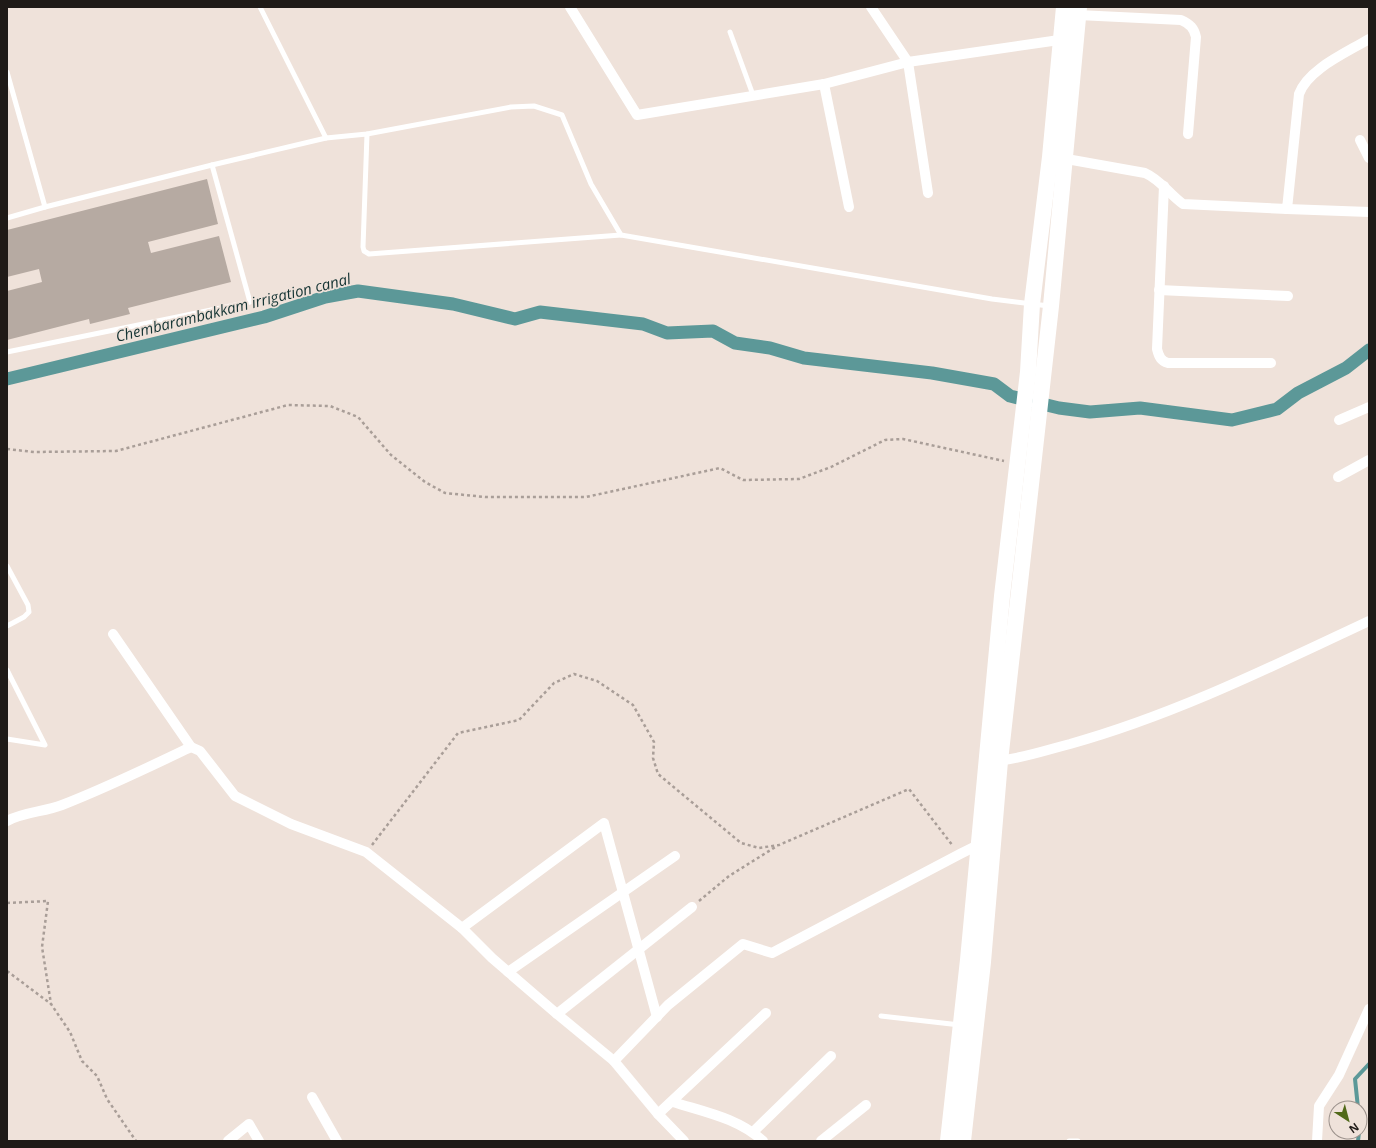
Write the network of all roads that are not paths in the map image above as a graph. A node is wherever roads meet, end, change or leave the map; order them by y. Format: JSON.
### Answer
{"nodes":[{"id":1,"x":260,"y":7,"type":"edge"},
{"id":2,"x":570,"y":7,"type":"edge"},
{"id":3,"x":871,"y":7,"type":"edge"},
{"id":4,"x":1064,"y":7,"type":"edge"},
{"id":5,"x":1079,"y":11,"type":"edge"},
{"id":6,"x":730,"y":32,"type":"dead end"},
{"id":7,"x":1060,"y":39,"type":"junction"},
{"id":8,"x":1076,"y":39,"type":"junction"},
{"id":9,"x":1369,"y":39,"type":"edge"},
{"id":10,"x":908,"y":62,"type":"junction"},
{"id":11,"x":7,"y":72,"type":"edge"},
{"id":12,"x":824,"y":84,"type":"junction"},
{"id":13,"x":754,"y":95,"type":"junction"},
{"id":14,"x":367,"y":134,"type":"junction"},
{"id":15,"x":1188,"y":134,"type":"dead end"},
{"id":16,"x":326,"y":138,"type":"junction"},
{"id":17,"x":1360,"y":140,"type":"dead end"},
{"id":18,"x":1057,"y":158,"type":"junction"},
{"id":19,"x":1369,"y":158,"type":"edge"},
{"id":20,"x":212,"y":164,"type":"junction"},
{"id":21,"x":1164,"y":186,"type":"junction"},
{"id":22,"x":928,"y":193,"type":"dead end"},
{"id":23,"x":45,"y":207,"type":"junction"},
{"id":24,"x":849,"y":207,"type":"dead end"},
{"id":25,"x":1287,"y":209,"type":"junction"},
{"id":26,"x":1369,"y":212,"type":"edge"},
{"id":27,"x":7,"y":218,"type":"edge"},
{"id":28,"x":621,"y":235,"type":"junction"},
{"id":29,"x":1159,"y":290,"type":"junction"},
{"id":30,"x":1288,"y":296,"type":"dead end"},
{"id":31,"x":1032,"y":304,"type":"junction"},
{"id":32,"x":1051,"y":306,"type":"junction"},
{"id":33,"x":7,"y":352,"type":"edge"},
{"id":34,"x":1271,"y":363,"type":"dead end"},
{"id":35,"x":1036,"y":373,"type":"junction"},
{"id":36,"x":1369,"y":407,"type":"edge"},
{"id":37,"x":1338,"y":420,"type":"dead end"},
{"id":38,"x":1028,"y":442,"type":"junction"},
{"id":39,"x":1369,"y":460,"type":"edge"},
{"id":40,"x":1338,"y":477,"type":"dead end"},
{"id":41,"x":7,"y":566,"type":"edge"},
{"id":42,"x":1369,"y":621,"type":"edge"},
{"id":43,"x":7,"y":626,"type":"edge"},
{"id":44,"x":113,"y":634,"type":"dead end"},
{"id":45,"x":7,"y":670,"type":"edge"},
{"id":46,"x":7,"y":739,"type":"edge"},
{"id":47,"x":191,"y":747,"type":"junction"},
{"id":48,"x":993,"y":762,"type":"junction"},
{"id":49,"x":7,"y":821,"type":"edge"},
{"id":50,"x":986,"y":845,"type":"junction"},
{"id":51,"x":676,"y":856,"type":"dead end"},
{"id":52,"x":623,"y":894,"type":"junction"},
{"id":53,"x":692,"y":907,"type":"road end"},
{"id":54,"x":462,"y":928,"type":"junction"},
{"id":55,"x":638,"y":949,"type":"junction"},
{"id":56,"x":508,"y":972,"type":"junction"},
{"id":57,"x":1369,"y":1009,"type":"edge"},
{"id":58,"x":766,"y":1013,"type":"dead end"},
{"id":59,"x":557,"y":1014,"type":"junction"},
{"id":60,"x":881,"y":1016,"type":"dead end"},
{"id":61,"x":657,"y":1017,"type":"junction"},
{"id":62,"x":961,"y":1025,"type":"junction"},
{"id":63,"x":831,"y":1056,"type":"dead end"},
{"id":64,"x":614,"y":1061,"type":"junction"},
{"id":65,"x":312,"y":1097,"type":"dead end"},
{"id":66,"x":673,"y":1102,"type":"junction"},
{"id":67,"x":866,"y":1105,"type":"dead end"},
{"id":68,"x":658,"y":1114,"type":"junction"},
{"id":69,"x":753,"y":1132,"type":"junction"},
{"id":70,"x":228,"y":1141,"type":"edge"},
{"id":71,"x":259,"y":1141,"type":"edge"},
{"id":72,"x":337,"y":1141,"type":"edge"},
{"id":73,"x":684,"y":1141,"type":"edge"},
{"id":74,"x":763,"y":1141,"type":"edge"},
{"id":75,"x":821,"y":1141,"type":"edge"},
{"id":76,"x":948,"y":1141,"type":"edge"},
{"id":77,"x":963,"y":1141,"type":"edge"},
{"id":78,"x":1070,"y":1141,"type":"edge"},
{"id":79,"x":1078,"y":1141,"type":"edge"},
{"id":80,"x":1317,"y":1141,"type":"edge"}],
"edges":[{"from":1,"to":16,"type":"lane"},
{"from":2,"to":13,"type":"street"},
{"from":3,"to":10,"type":"street"},
{"from":4,"to":7,"type":"main road"},
{"from":5,"to":8,"type":"main road"},
{"from":5,"to":15,"type":"street"},
{"from":6,"to":13,"type":"lane"},
{"from":7,"to":8,"type":"street"},
{"from":7,"to":10,"type":"street"},
{"from":7,"to":18,"type":"main road"},
{"from":8,"to":18,"type":"main road"},
{"from":9,"to":25,"type":"street"},
{"from":10,"to":12,"type":"street"},
{"from":10,"to":22,"type":"street"},
{"from":11,"to":23,"type":"lane"},
{"from":12,"to":13,"type":"street"},
{"from":12,"to":24,"type":"street"},
{"from":14,"to":16,"type":"lane"},
{"from":14,"to":28,"type":"lane"},
{"from":14,"to":28,"type":"lane"},
{"from":16,"to":20,"type":"lane"},
{"from":17,"to":19,"type":"street"},
{"from":18,"to":21,"type":"street"},
{"from":18,"to":31,"type":"main road"},
{"from":18,"to":32,"type":"main road"},
{"from":20,"to":23,"type":"lane"},
{"from":20,"to":33,"type":"lane"},
{"from":21,"to":25,"type":"street"},
{"from":21,"to":29,"type":"street"},
{"from":23,"to":27,"type":"lane"},
{"from":25,"to":26,"type":"street"},
{"from":28,"to":31,"type":"lane"},
{"from":29,"to":30,"type":"street"},
{"from":29,"to":34,"type":"street"},
{"from":31,"to":32,"type":"lane"},
{"from":31,"to":35,"type":"main road"},
{"from":32,"to":35,"type":"main road"},
{"from":35,"to":38,"type":"main road"},
{"from":36,"to":37,"type":"street"},
{"from":38,"to":48,"type":"main road"},
{"from":38,"to":48,"type":"main road"},
{"from":39,"to":40,"type":"street"},
{"from":41,"to":43,"type":"lane"},
{"from":42,"to":48,"type":"street"},
{"from":44,"to":47,"type":"street"},
{"from":45,"to":46,"type":"lane"},
{"from":47,"to":49,"type":"street"},
{"from":47,"to":54,"type":"street"},
{"from":48,"to":50,"type":"main road"},
{"from":50,"to":61,"type":"street"},
{"from":50,"to":62,"type":"main road"},
{"from":50,"to":77,"type":"main road"},
{"from":51,"to":52,"type":"street"},
{"from":52,"to":54,"type":"street"},
{"from":52,"to":55,"type":"street"},
{"from":52,"to":56,"type":"street"},
{"from":53,"to":55,"type":"street"},
{"from":54,"to":56,"type":"street"},
{"from":55,"to":59,"type":"street"},
{"from":55,"to":61,"type":"street"},
{"from":56,"to":59,"type":"street"},
{"from":57,"to":80,"type":"street"},
{"from":58,"to":66,"type":"street"},
{"from":59,"to":64,"type":"street"},
{"from":60,"to":62,"type":"lane"},
{"from":61,"to":64,"type":"street"},
{"from":62,"to":76,"type":"main road"},
{"from":63,"to":69,"type":"street"},
{"from":64,"to":68,"type":"street"},
{"from":65,"to":72,"type":"street"},
{"from":66,"to":68,"type":"street"},
{"from":66,"to":69,"type":"street"},
{"from":67,"to":75,"type":"street"},
{"from":68,"to":73,"type":"street"},
{"from":69,"to":74,"type":"street"},
{"from":70,"to":71,"type":"street"},
{"from":78,"to":79,"type":"lane"}]}
